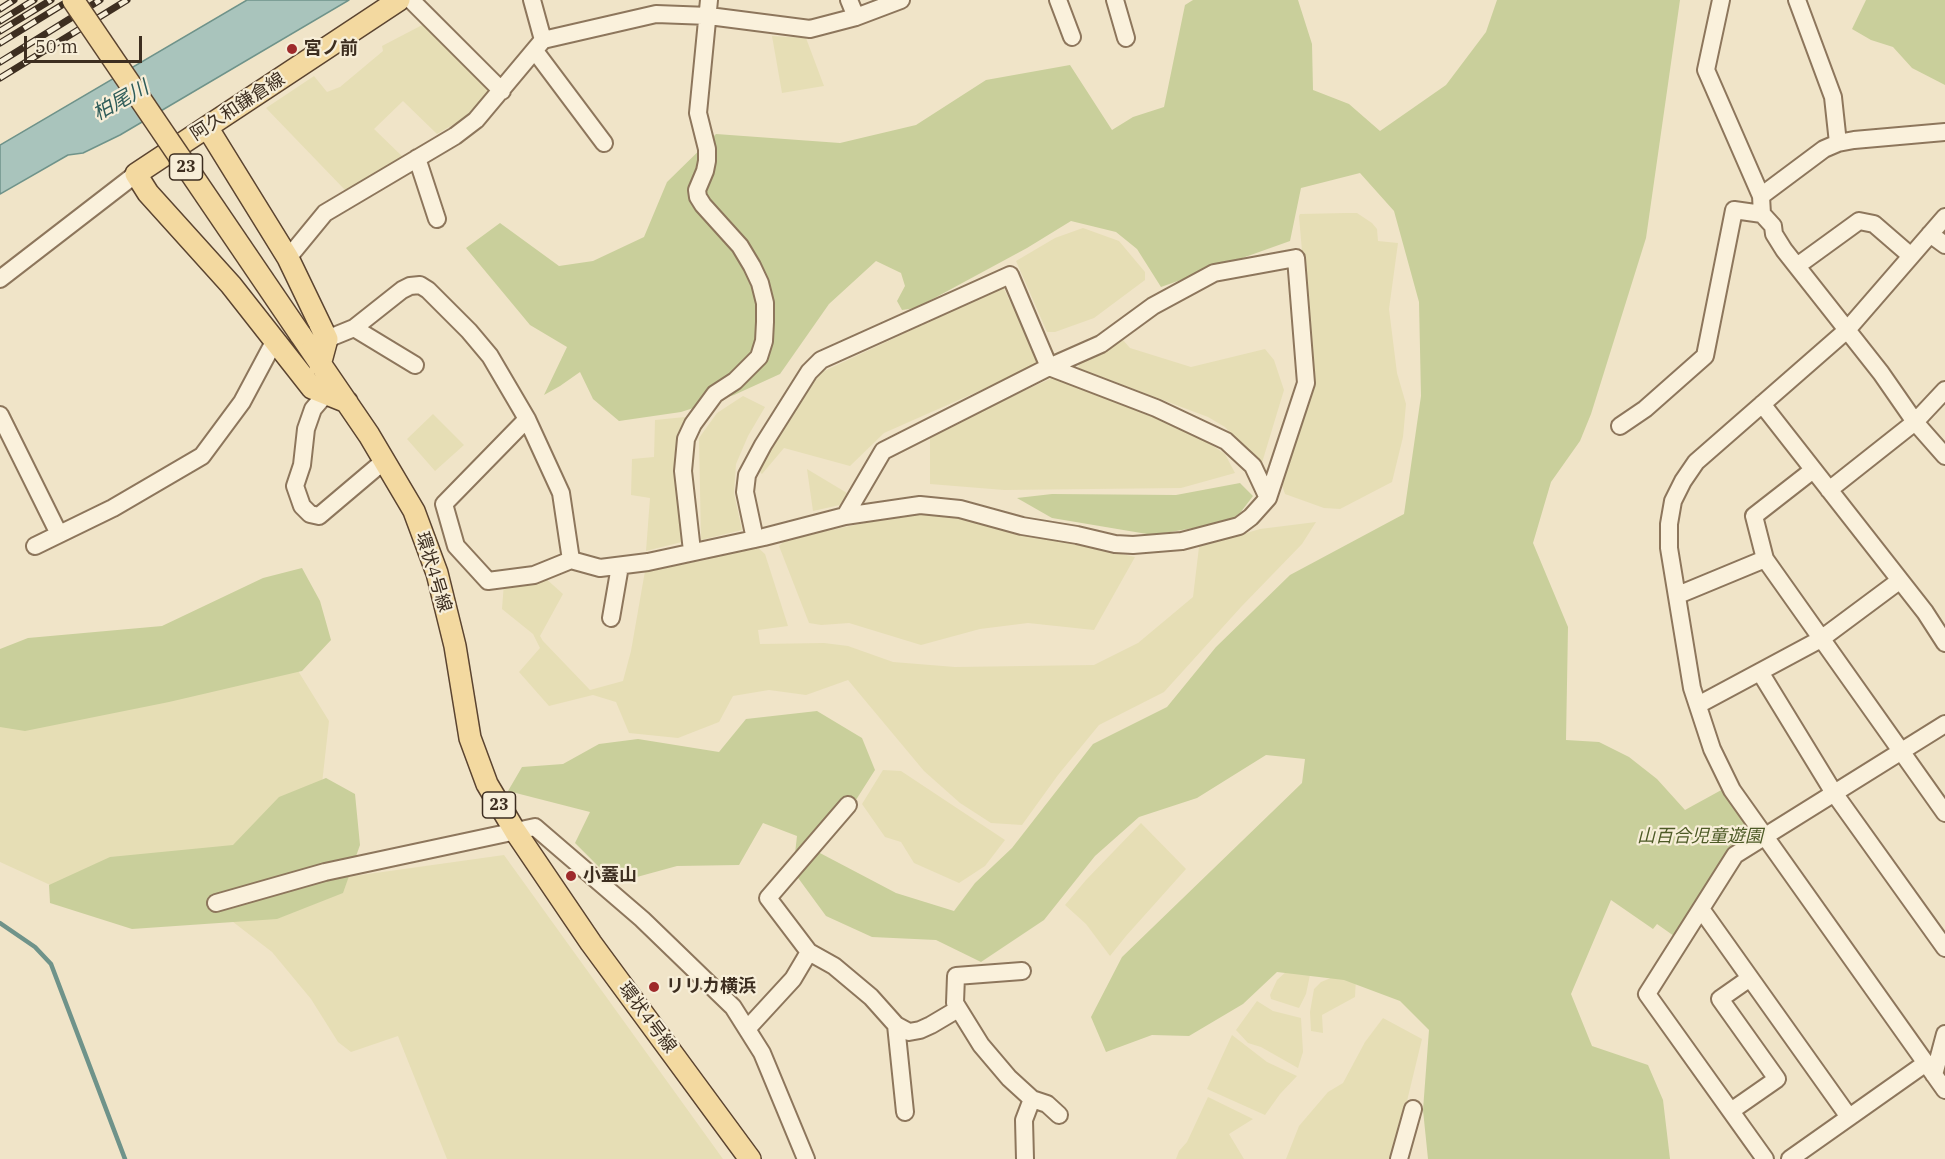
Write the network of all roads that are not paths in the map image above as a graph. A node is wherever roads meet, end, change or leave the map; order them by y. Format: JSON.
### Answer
{"nodes":[{"id":1,"x":73,"y":0,"type":"edge"},
{"id":2,"x":399,"y":0,"type":"edge"},
{"id":3,"x":411,"y":0,"type":"edge"},
{"id":4,"x":532,"y":0,"type":"edge"},
{"id":5,"x":849,"y":0,"type":"edge"},
{"id":6,"x":901,"y":0,"type":"edge"},
{"id":7,"x":1058,"y":0,"type":"edge"},
{"id":8,"x":1115,"y":0,"type":"edge"},
{"id":9,"x":1721,"y":0,"type":"edge"},
{"id":10,"x":1797,"y":0,"type":"edge"},
{"id":11,"x":709,"y":8,"type":"edge"},
{"id":12,"x":856,"y":17,"type":"junction"},
{"id":13,"x":1072,"y":37,"type":"dead end"},
{"id":14,"x":1126,"y":38,"type":"dead end"},
{"id":15,"x":539,"y":46,"type":"junction"},
{"id":16,"x":502,"y":91,"type":"junction"},
{"id":17,"x":207,"y":127,"type":"junction"},
{"id":18,"x":1945,"y":132,"type":"edge"},
{"id":19,"x":604,"y":143,"type":"dead end"},
{"id":20,"x":1838,"y":143,"type":"junction"},
{"id":21,"x":417,"y":158,"type":"junction"},
{"id":22,"x":136,"y":174,"type":"junction"},
{"id":23,"x":1761,"y":196,"type":"junction"},
{"id":24,"x":1762,"y":214,"type":"junction"},
{"id":25,"x":1945,"y":217,"type":"edge"},
{"id":26,"x":437,"y":219,"type":"dead end"},
{"id":27,"x":1930,"y":234,"type":"junction"},
{"id":28,"x":1945,"y":245,"type":"edge"},
{"id":29,"x":1911,"y":256,"type":"junction"},
{"id":30,"x":288,"y":258,"type":"junction"},
{"id":31,"x":1797,"y":266,"type":"junction"},
{"id":32,"x":0,"y":279,"type":"edge"},
{"id":33,"x":354,"y":328,"type":"junction"},
{"id":34,"x":1847,"y":330,"type":"junction"},
{"id":35,"x":327,"y":339,"type":"junction"},
{"id":36,"x":274,"y":342,"type":"junction"},
{"id":37,"x":405,"y":364,"type":"dead end"},
{"id":38,"x":320,"y":365,"type":"junction"},
{"id":39,"x":1049,"y":367,"type":"junction"},
{"id":40,"x":1945,"y":390,"type":"edge"},
{"id":41,"x":325,"y":395,"type":"junction"},
{"id":42,"x":347,"y":402,"type":"junction"},
{"id":43,"x":1762,"y":404,"type":"junction"},
{"id":44,"x":0,"y":415,"type":"edge"},
{"id":45,"x":527,"y":419,"type":"junction"},
{"id":46,"x":1915,"y":422,"type":"junction"},
{"id":47,"x":1620,"y":426,"type":"dead end"},
{"id":48,"x":1945,"y":456,"type":"edge"},
{"id":49,"x":384,"y":461,"type":"junction"},
{"id":50,"x":1813,"y":470,"type":"junction"},
{"id":51,"x":1829,"y":490,"type":"junction"},
{"id":52,"x":1268,"y":498,"type":"junction"},
{"id":53,"x":845,"y":516,"type":"junction"},
{"id":54,"x":59,"y":534,"type":"junction"},
{"id":55,"x":755,"y":539,"type":"junction"},
{"id":56,"x":35,"y":546,"type":"dead end"},
{"id":57,"x":692,"y":551,"type":"junction"},
{"id":58,"x":1765,"y":559,"type":"junction"},
{"id":59,"x":571,"y":560,"type":"junction"},
{"id":60,"x":620,"y":566,"type":"junction"},
{"id":61,"x":1899,"y":581,"type":"junction"},
{"id":62,"x":1677,"y":595,"type":"junction"},
{"id":63,"x":611,"y":618,"type":"dead end"},
{"id":64,"x":1821,"y":639,"type":"junction"},
{"id":65,"x":1945,"y":643,"type":"edge"},
{"id":66,"x":1760,"y":672,"type":"junction"},
{"id":67,"x":1698,"y":705,"type":"junction"},
{"id":68,"x":1945,"y":724,"type":"edge"},
{"id":69,"x":1902,"y":751,"type":"junction"},
{"id":70,"x":1834,"y":793,"type":"junction"},
{"id":71,"x":848,"y":805,"type":"dead end"},
{"id":72,"x":1945,"y":813,"type":"edge"},
{"id":73,"x":514,"y":831,"type":"junction"},
{"id":74,"x":1764,"y":837,"type":"junction"},
{"id":75,"x":216,"y":903,"type":"dead end"},
{"id":76,"x":1701,"y":909,"type":"junction"},
{"id":77,"x":1945,"y":948,"type":"edge"},
{"id":78,"x":809,"y":952,"type":"junction"},
{"id":79,"x":1022,"y":970,"type":"dead end"},
{"id":80,"x":1750,"y":978,"type":"junction"},
{"id":81,"x":957,"y":1009,"type":"junction"},
{"id":82,"x":897,"y":1025,"type":"junction"},
{"id":83,"x":747,"y":1029,"type":"junction"},
{"id":84,"x":1945,"y":1034,"type":"edge"},
{"id":85,"x":1930,"y":1069,"type":"junction"},
{"id":86,"x":1945,"y":1090,"type":"edge"},
{"id":87,"x":1032,"y":1099,"type":"junction"},
{"id":88,"x":1413,"y":1109,"type":"dead end"},
{"id":89,"x":905,"y":1112,"type":"dead end"},
{"id":90,"x":1731,"y":1112,"type":"junction"},
{"id":91,"x":1059,"y":1115,"type":"dead end"},
{"id":92,"x":1849,"y":1117,"type":"junction"},
{"id":93,"x":750,"y":1159,"type":"edge"},
{"id":94,"x":806,"y":1159,"type":"edge"},
{"id":95,"x":1026,"y":1159,"type":"edge"},
{"id":96,"x":1399,"y":1159,"type":"edge"},
{"id":97,"x":1765,"y":1159,"type":"edge"},
{"id":98,"x":1790,"y":1159,"type":"edge"}],
"edges":[{"from":1,"to":38,"type":"main road","name":"環状4号線","number":"23","bridge":true},
{"from":2,"to":17,"type":"main road","name":"阿久和鎌倉線"},
{"from":3,"to":16,"type":"street"},
{"from":4,"to":15,"type":"street"},
{"from":5,"to":12,"type":"street"},
{"from":6,"to":12,"type":"street"},
{"from":7,"to":13,"type":"street"},
{"from":8,"to":14,"type":"street"},
{"from":9,"to":23,"type":"street"},
{"from":10,"to":20,"type":"street"},
{"from":11,"to":12,"type":"street"},
{"from":11,"to":15,"type":"street"},
{"from":11,"to":57,"type":"street"},
{"from":15,"to":16,"type":"street"},
{"from":15,"to":19,"type":"street"},
{"from":16,"to":21,"type":"street"},
{"from":17,"to":22,"type":"main road","name":"阿久和鎌倉線"},
{"from":17,"to":30,"type":"main road","number":"23"},
{"from":18,"to":20,"type":"street"},
{"from":20,"to":23,"type":"street"},
{"from":21,"to":26,"type":"street"},
{"from":21,"to":30,"type":"street"},
{"from":22,"to":32,"type":"street"},
{"from":22,"to":36,"type":"main road","number":"23"},
{"from":23,"to":24,"type":"street"},
{"from":24,"to":31,"type":"street"},
{"from":24,"to":47,"type":"street"},
{"from":25,"to":27,"type":"street"},
{"from":27,"to":28,"type":"street"},
{"from":27,"to":29,"type":"street"},
{"from":29,"to":31,"type":"street"},
{"from":29,"to":34,"type":"street"},
{"from":30,"to":35,"type":"main road","number":"23"},
{"from":31,"to":34,"type":"street"},
{"from":33,"to":35,"type":"street"},
{"from":33,"to":37,"type":"street"},
{"from":33,"to":45,"type":"street"},
{"from":34,"to":43,"type":"street"},
{"from":34,"to":46,"type":"street"},
{"from":35,"to":38,"type":"main road"},
{"from":36,"to":41,"type":"main road","number":"23"},
{"from":36,"to":54,"type":"street"},
{"from":38,"to":42,"type":"main road","name":"環状4号線","number":"23"},
{"from":39,"to":52,"type":"street"},
{"from":39,"to":52,"type":"street"},
{"from":39,"to":53,"type":"street"},
{"from":39,"to":55,"type":"street"},
{"from":40,"to":46,"type":"street"},
{"from":41,"to":42,"type":"main road","number":"23"},
{"from":41,"to":49,"type":"street"},
{"from":42,"to":49,"type":"main road","name":"環状4号線","number":"23"},
{"from":43,"to":50,"type":"street"},
{"from":43,"to":62,"type":"street"},
{"from":44,"to":54,"type":"street"},
{"from":45,"to":59,"type":"street"},
{"from":45,"to":59,"type":"street"},
{"from":46,"to":48,"type":"street"},
{"from":46,"to":51,"type":"street"},
{"from":49,"to":73,"type":"main road","name":"環状4号線","number":"23"},
{"from":50,"to":51,"type":"street"},
{"from":50,"to":58,"type":"street"},
{"from":51,"to":61,"type":"street"},
{"from":52,"to":53,"type":"street"},
{"from":53,"to":55,"type":"street"},
{"from":54,"to":56,"type":"street"},
{"from":55,"to":57,"type":"street"},
{"from":57,"to":60,"type":"street"},
{"from":58,"to":62,"type":"street"},
{"from":58,"to":64,"type":"street"},
{"from":59,"to":60,"type":"street"},
{"from":60,"to":63,"type":"street"},
{"from":61,"to":64,"type":"street"},
{"from":61,"to":65,"type":"street"},
{"from":62,"to":67,"type":"street"},
{"from":64,"to":66,"type":"street"},
{"from":64,"to":69,"type":"street"},
{"from":66,"to":67,"type":"street"},
{"from":66,"to":70,"type":"street"},
{"from":67,"to":74,"type":"street"},
{"from":68,"to":69,"type":"street"},
{"from":69,"to":70,"type":"street"},
{"from":69,"to":72,"type":"street"},
{"from":70,"to":74,"type":"street"},
{"from":70,"to":77,"type":"street"},
{"from":71,"to":78,"type":"street"},
{"from":73,"to":75,"type":"street"},
{"from":73,"to":83,"type":"street"},
{"from":73,"to":93,"type":"main road","name":"環状4号線","number":"23"},
{"from":74,"to":76,"type":"street"},
{"from":74,"to":85,"type":"street"},
{"from":76,"to":80,"type":"street"},
{"from":76,"to":90,"type":"street"},
{"from":78,"to":82,"type":"street"},
{"from":78,"to":83,"type":"street"},
{"from":79,"to":81,"type":"street"},
{"from":80,"to":90,"type":"street"},
{"from":80,"to":92,"type":"street"},
{"from":81,"to":82,"type":"street"},
{"from":81,"to":87,"type":"street"},
{"from":82,"to":89,"type":"street"},
{"from":83,"to":94,"type":"street"},
{"from":84,"to":85,"type":"street"},
{"from":85,"to":86,"type":"street"},
{"from":85,"to":92,"type":"street"},
{"from":87,"to":91,"type":"street"},
{"from":87,"to":95,"type":"street"},
{"from":88,"to":96,"type":"street"},
{"from":90,"to":97,"type":"street"},
{"from":92,"to":98,"type":"street"}]}
